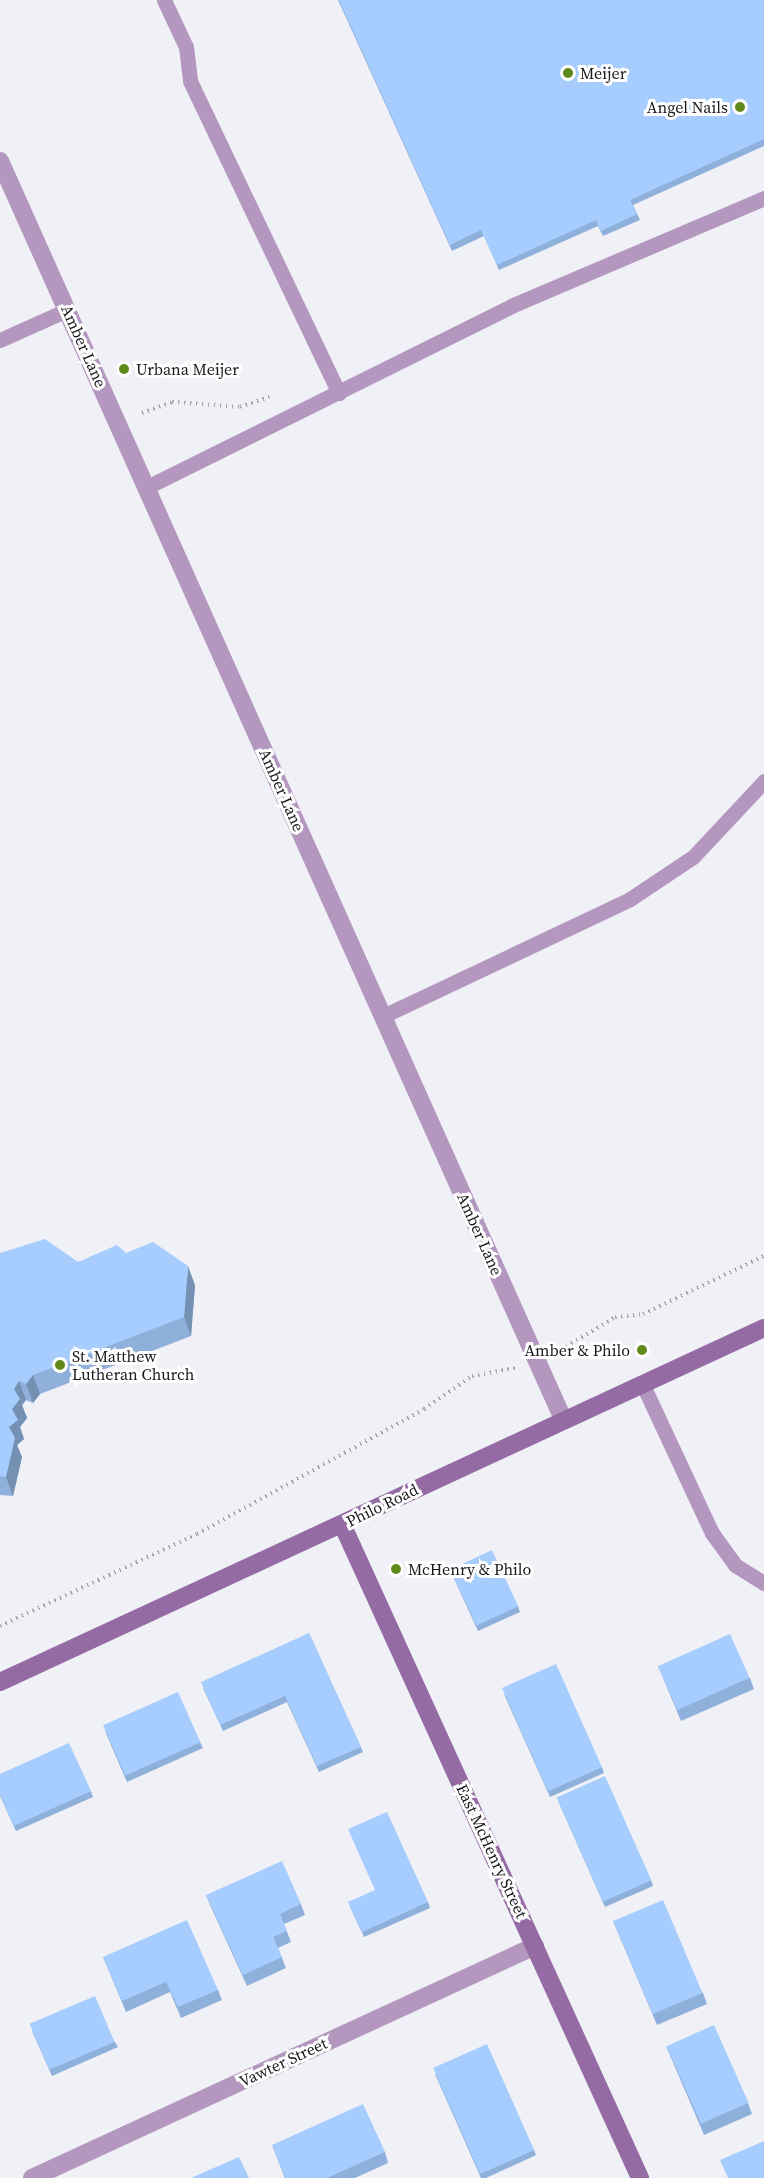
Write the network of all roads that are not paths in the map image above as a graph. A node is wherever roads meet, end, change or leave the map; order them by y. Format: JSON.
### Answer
{"nodes":[{"id":1,"x":164,"y":0,"type":"edge"},
{"id":2,"x":0,"y":161,"type":"edge"},
{"id":3,"x":763,"y":201,"type":"edge"},
{"id":4,"x":67,"y":310,"type":"junction"},
{"id":5,"x":0,"y":340,"type":"edge"},
{"id":6,"x":339,"y":393,"type":"junction"},
{"id":7,"x":147,"y":487,"type":"junction"},
{"id":8,"x":764,"y":781,"type":"edge"},
{"id":9,"x":383,"y":1016,"type":"junction"},
{"id":10,"x":764,"y":1329,"type":"edge"},
{"id":11,"x":642,"y":1383,"type":"junction"},
{"id":12,"x":563,"y":1419,"type":"junction"},
{"id":13,"x":342,"y":1524,"type":"junction"},
{"id":14,"x":764,"y":1582,"type":"edge"},
{"id":15,"x":0,"y":1682,"type":"edge"},
{"id":16,"x":535,"y":1946,"type":"junction"},
{"id":17,"x":32,"y":2178,"type":"edge"},
{"id":18,"x":639,"y":2178,"type":"edge"}],
"edges":[{"from":1,"to":6,"type":"lane"},
{"from":2,"to":4,"type":"street","name":"Amber Lane"},
{"from":3,"to":6,"type":"lane"},
{"from":4,"to":5,"type":"lane"},
{"from":4,"to":7,"type":"street","name":"Amber Lane"},
{"from":6,"to":7,"type":"lane"},
{"from":7,"to":9,"type":"street","name":"Amber Lane"},
{"from":8,"to":9,"type":"lane"},
{"from":9,"to":12,"type":"street","name":"Amber Lane"},
{"from":10,"to":11,"type":"main road","name":"Philo Road"},
{"from":11,"to":12,"type":"main road","name":"Philo Road"},
{"from":11,"to":14,"type":"lane"},
{"from":12,"to":13,"type":"main road","name":"Philo Road"},
{"from":13,"to":15,"type":"main road","name":"Philo Road"},
{"from":13,"to":16,"type":"main road","name":"East McHenry Street"},
{"from":16,"to":17,"type":"street","name":"Vawter Street"},
{"from":16,"to":18,"type":"main road","name":"East McHenry Street"}]}
